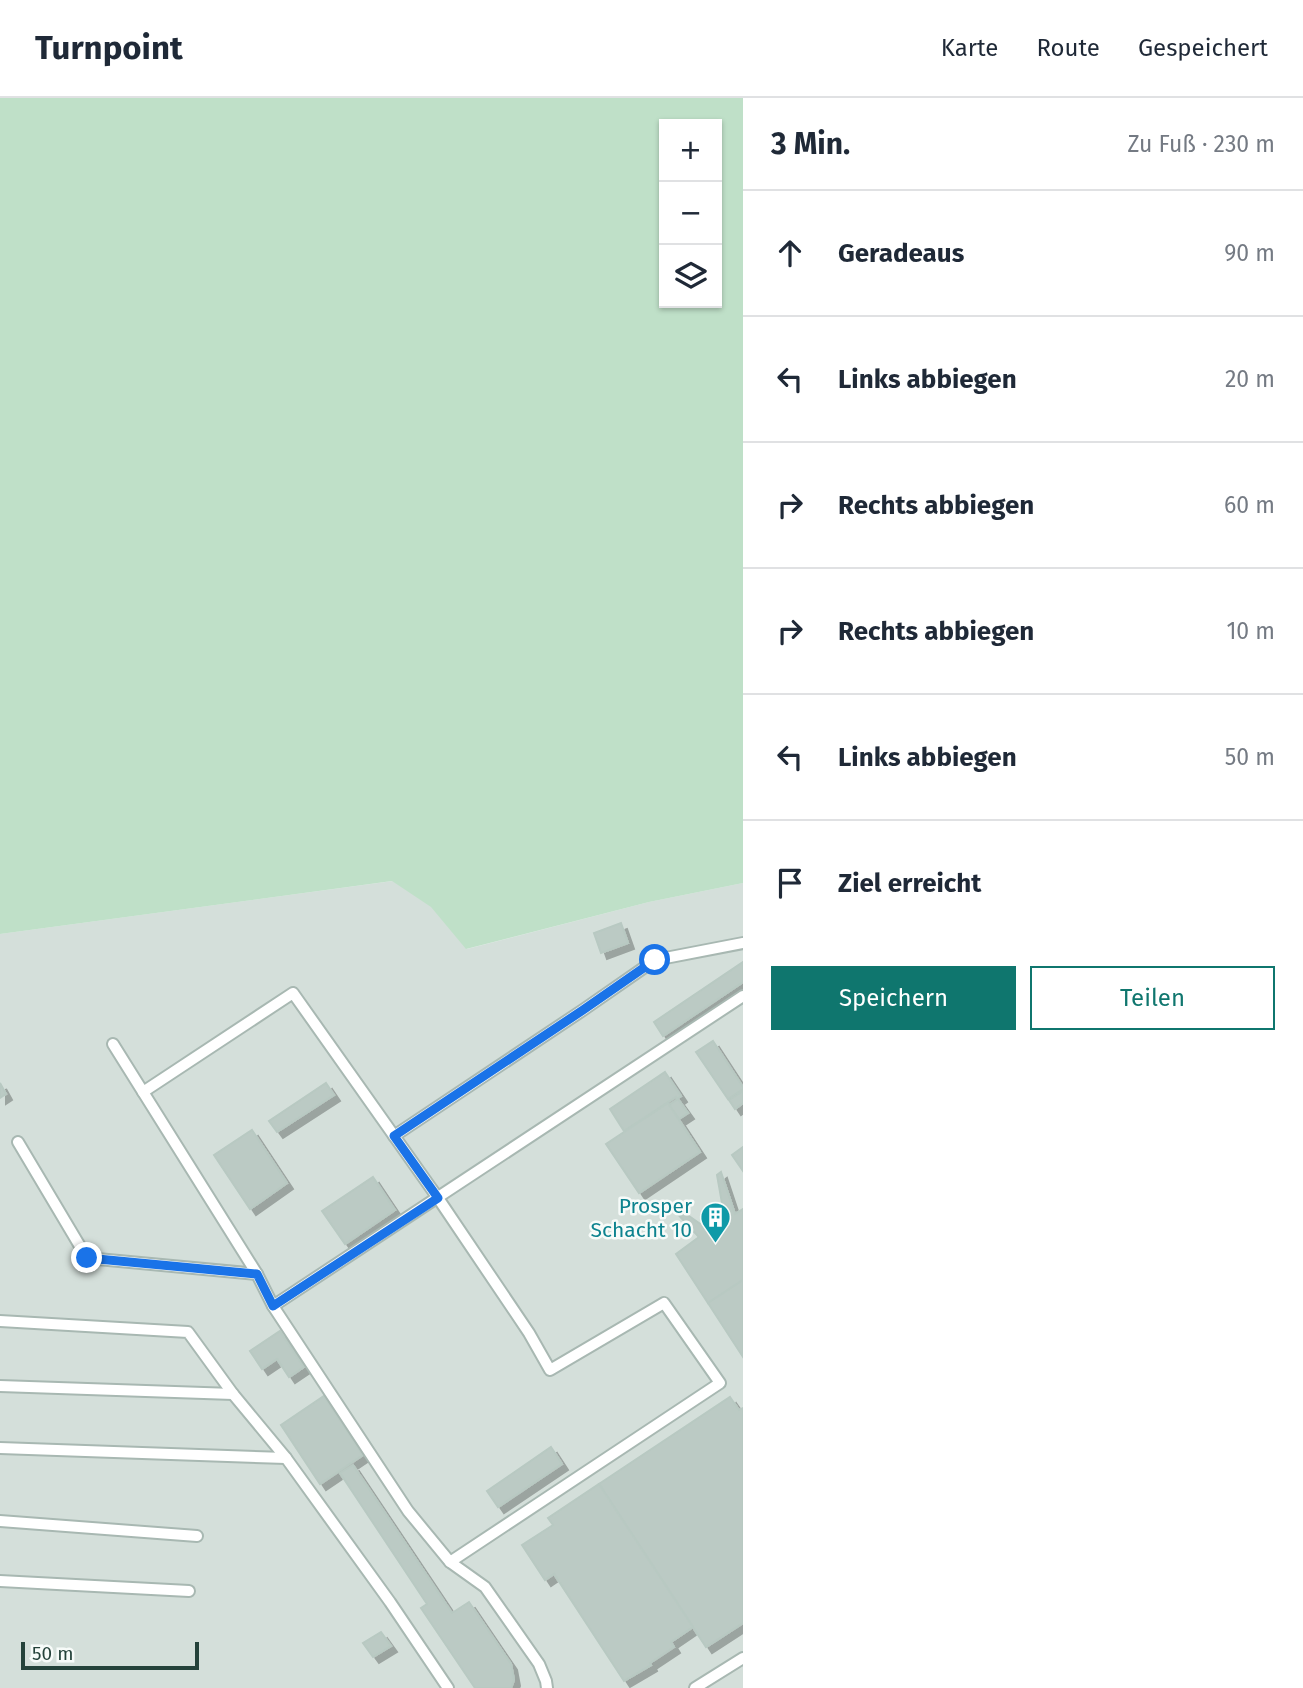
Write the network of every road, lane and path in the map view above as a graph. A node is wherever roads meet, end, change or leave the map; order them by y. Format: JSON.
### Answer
{"nodes":[{"id":1,"x":743,"y":943,"type":"edge"},
{"id":2,"x":743,"y":996,"type":"edge"},
{"id":3,"x":113,"y":1044,"type":"dead end"},
{"id":4,"x":143,"y":1091,"type":"junction"},
{"id":5,"x":394,"y":1136,"type":"junction"},
{"id":6,"x":18,"y":1142,"type":"dead end"},
{"id":7,"x":438,"y":1198,"type":"junction"},
{"id":8,"x":257,"y":1274,"type":"junction"},
{"id":9,"x":273,"y":1306,"type":"junction"},
{"id":10,"x":0,"y":1321,"type":"edge"},
{"id":11,"x":0,"y":1386,"type":"edge"},
{"id":12,"x":233,"y":1394,"type":"junction"},
{"id":13,"x":0,"y":1448,"type":"edge"},
{"id":14,"x":286,"y":1458,"type":"junction"},
{"id":15,"x":0,"y":1521,"type":"edge"},
{"id":16,"x":197,"y":1536,"type":"dead end"},
{"id":17,"x":450,"y":1562,"type":"junction"},
{"id":18,"x":0,"y":1581,"type":"edge"},
{"id":19,"x":189,"y":1591,"type":"dead end"},
{"id":20,"x":743,"y":1658,"type":"edge"},
{"id":21,"x":447,"y":1688,"type":"edge"},
{"id":22,"x":547,"y":1688,"type":"edge"},
{"id":23,"x":695,"y":1688,"type":"edge"}],
"edges":[{"from":1,"to":5,"type":"lane"},
{"from":2,"to":7,"type":"lane"},
{"from":3,"to":4,"type":"lane"},
{"from":4,"to":5,"type":"lane"},
{"from":4,"to":8,"type":"lane"},
{"from":5,"to":7,"type":"lane"},
{"from":6,"to":8,"type":"lane"},
{"from":7,"to":9,"type":"lane"},
{"from":7,"to":17,"type":"lane"},
{"from":8,"to":9,"type":"lane"},
{"from":9,"to":17,"type":"lane"},
{"from":10,"to":12,"type":"lane"},
{"from":11,"to":12,"type":"lane"},
{"from":12,"to":14,"type":"lane"},
{"from":13,"to":14,"type":"lane"},
{"from":14,"to":21,"type":"lane"},
{"from":15,"to":16,"type":"lane"},
{"from":17,"to":22,"type":"lane"},
{"from":18,"to":19,"type":"lane"},
{"from":20,"to":23,"type":"lane"}]}
